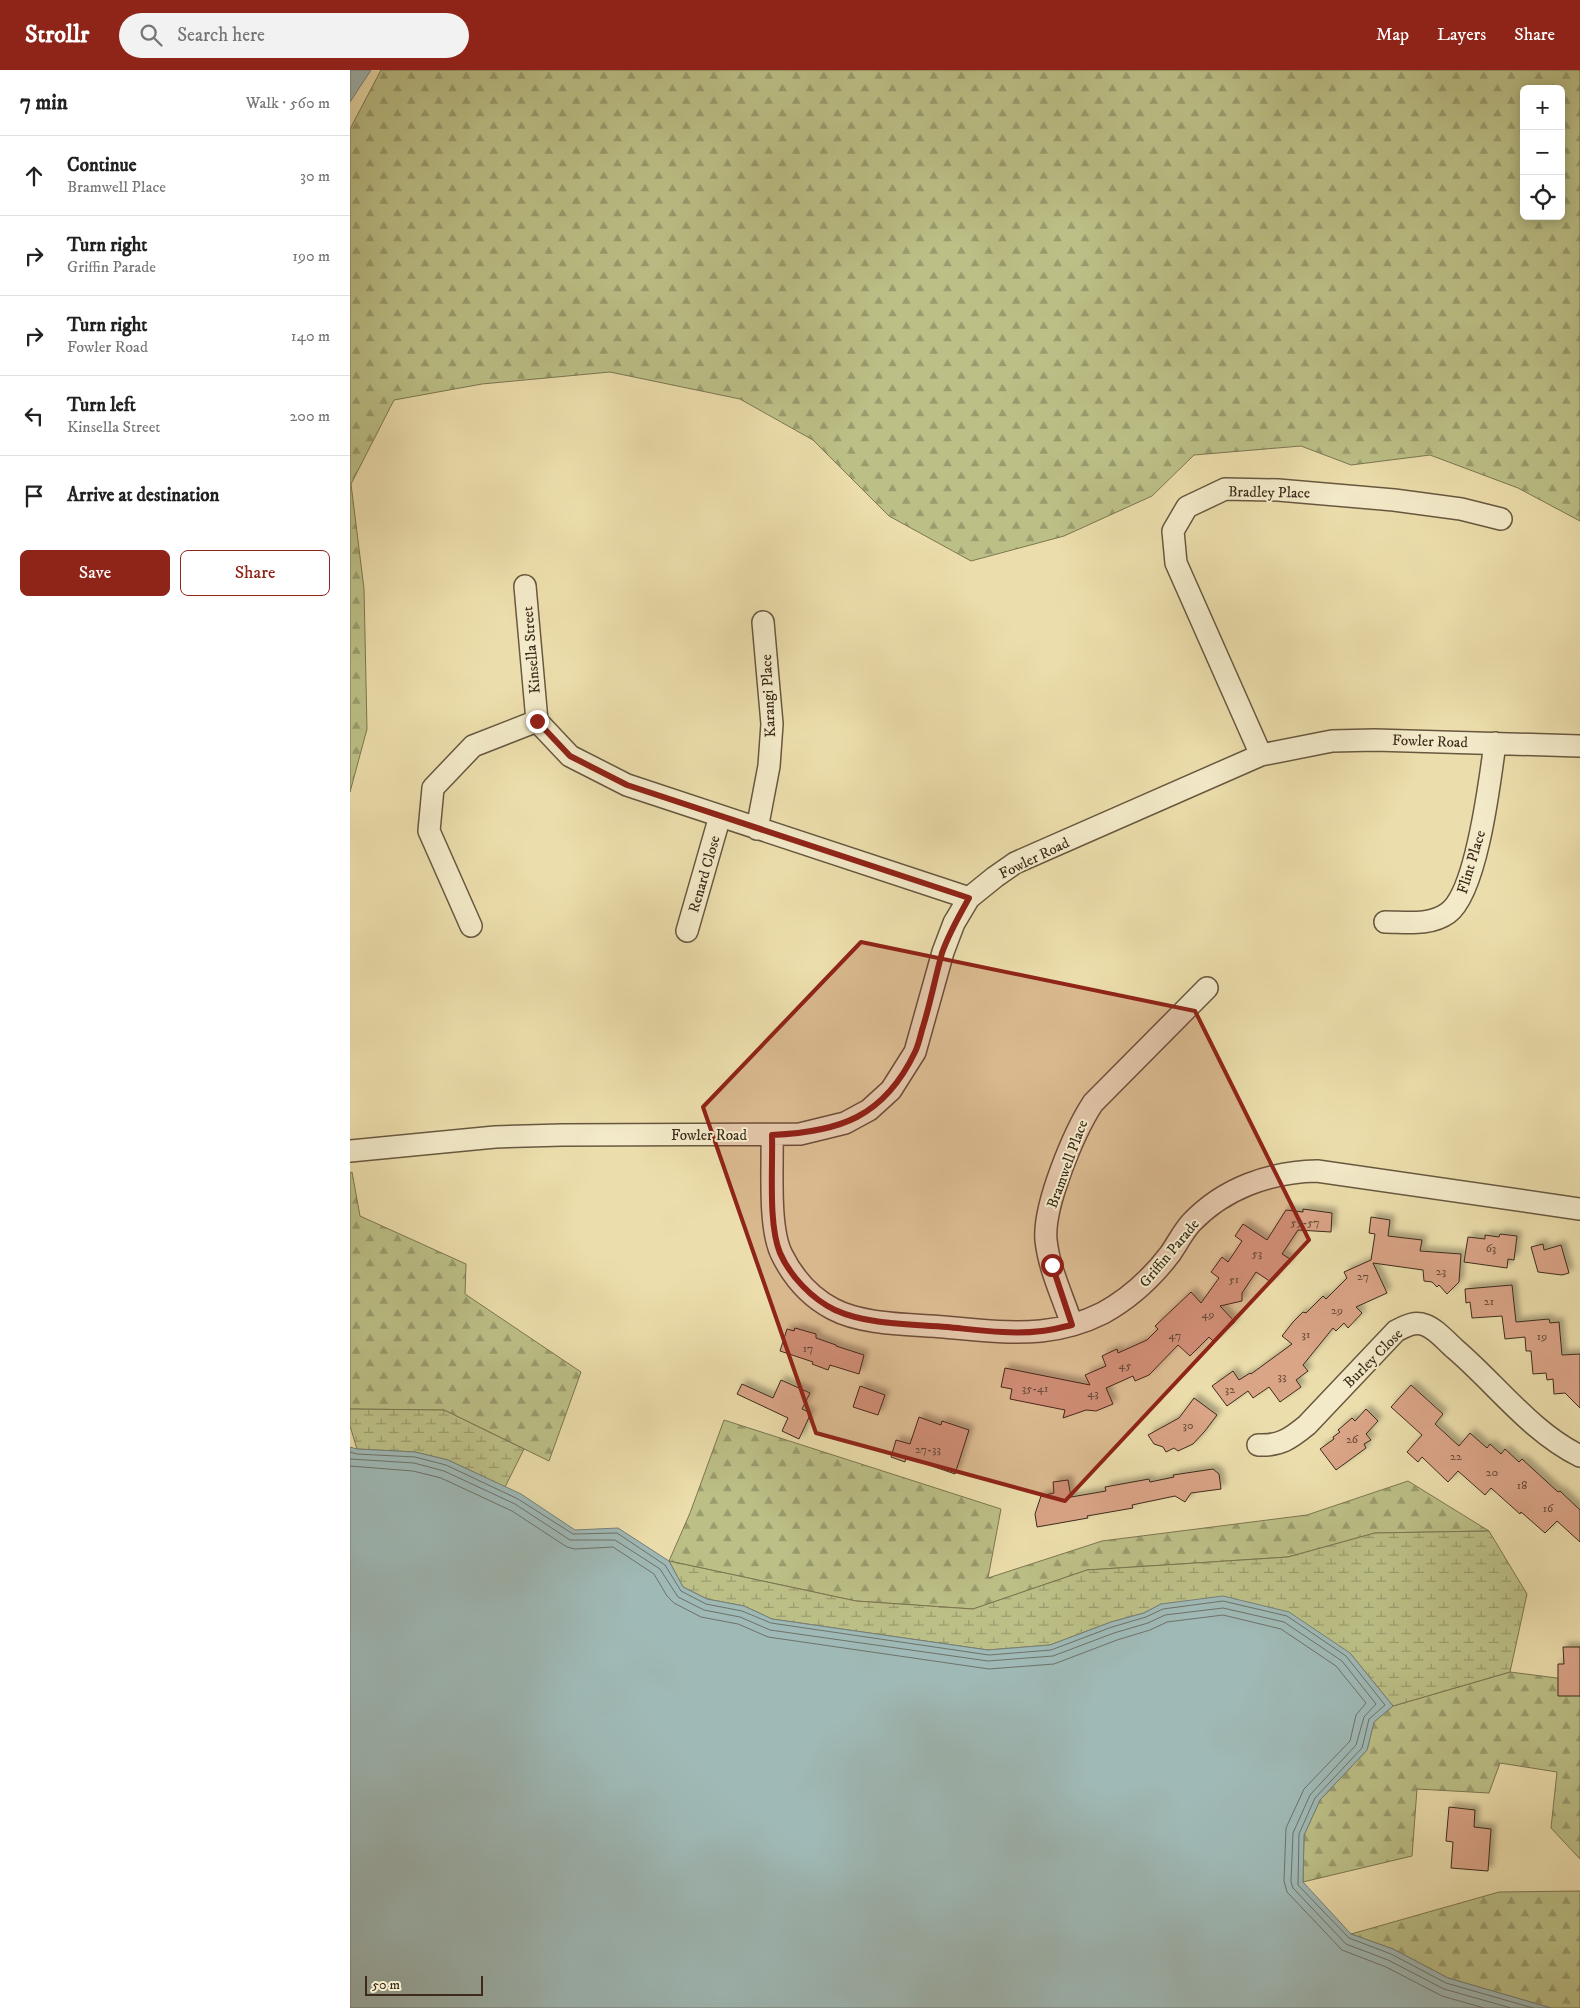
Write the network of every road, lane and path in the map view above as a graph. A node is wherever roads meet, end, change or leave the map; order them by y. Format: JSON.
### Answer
{"nodes":[{"id":1,"x":1501,"y":519,"type":"dead end"},
{"id":2,"x":525,"y":586,"type":"dead end"},
{"id":3,"x":763,"y":622,"type":"dead end"},
{"id":4,"x":537,"y":721,"type":"junction"},
{"id":5,"x":1494,"y":743,"type":"junction"},
{"id":6,"x":1580,"y":746,"type":"edge"},
{"id":7,"x":1261,"y":755,"type":"junction"},
{"id":8,"x":720,"y":816,"type":"junction"},
{"id":9,"x":757,"y":829,"type":"junction"},
{"id":10,"x":969,"y":898,"type":"junction"},
{"id":11,"x":1385,"y":922,"type":"dead end"},
{"id":12,"x":471,"y":926,"type":"dead end"},
{"id":13,"x":687,"y":932,"type":"dead end"},
{"id":14,"x":1207,"y":988,"type":"dead end"},
{"id":15,"x":772,"y":1135,"type":"junction"},
{"id":16,"x":350,"y":1151,"type":"edge"},
{"id":17,"x":1580,"y":1208,"type":"edge"},
{"id":18,"x":1072,"y":1325,"type":"junction"},
{"id":19,"x":1258,"y":1445,"type":"dead end"},
{"id":20,"x":1580,"y":1456,"type":"edge"}],
"edges":[{"from":1,"to":7,"type":"street","name":"Bradley Place"},
{"from":2,"to":4,"type":"street","name":"Kinsella Street"},
{"from":3,"to":9,"type":"street","name":"Karangi Place"},
{"from":4,"to":8,"type":"street"},
{"from":4,"to":12,"type":"street"},
{"from":5,"to":6,"type":"street","name":"Fowler Road"},
{"from":5,"to":7,"type":"street","name":"Fowler Road"},
{"from":5,"to":11,"type":"street","name":"Flint Place"},
{"from":7,"to":10,"type":"street","name":"Fowler Road"},
{"from":8,"to":9,"type":"street"},
{"from":8,"to":13,"type":"street","name":"Renard Close"},
{"from":9,"to":10,"type":"street"},
{"from":10,"to":15,"type":"street","name":"Fowler Road"},
{"from":14,"to":18,"type":"street","name":"Bramwell Place"},
{"from":15,"to":16,"type":"street","name":"Fowler Road"},
{"from":15,"to":18,"type":"street","name":"Griffin Parade"},
{"from":17,"to":18,"type":"street","name":"Griffin Parade"},
{"from":19,"to":20,"type":"street","name":"Burley Close"}]}
